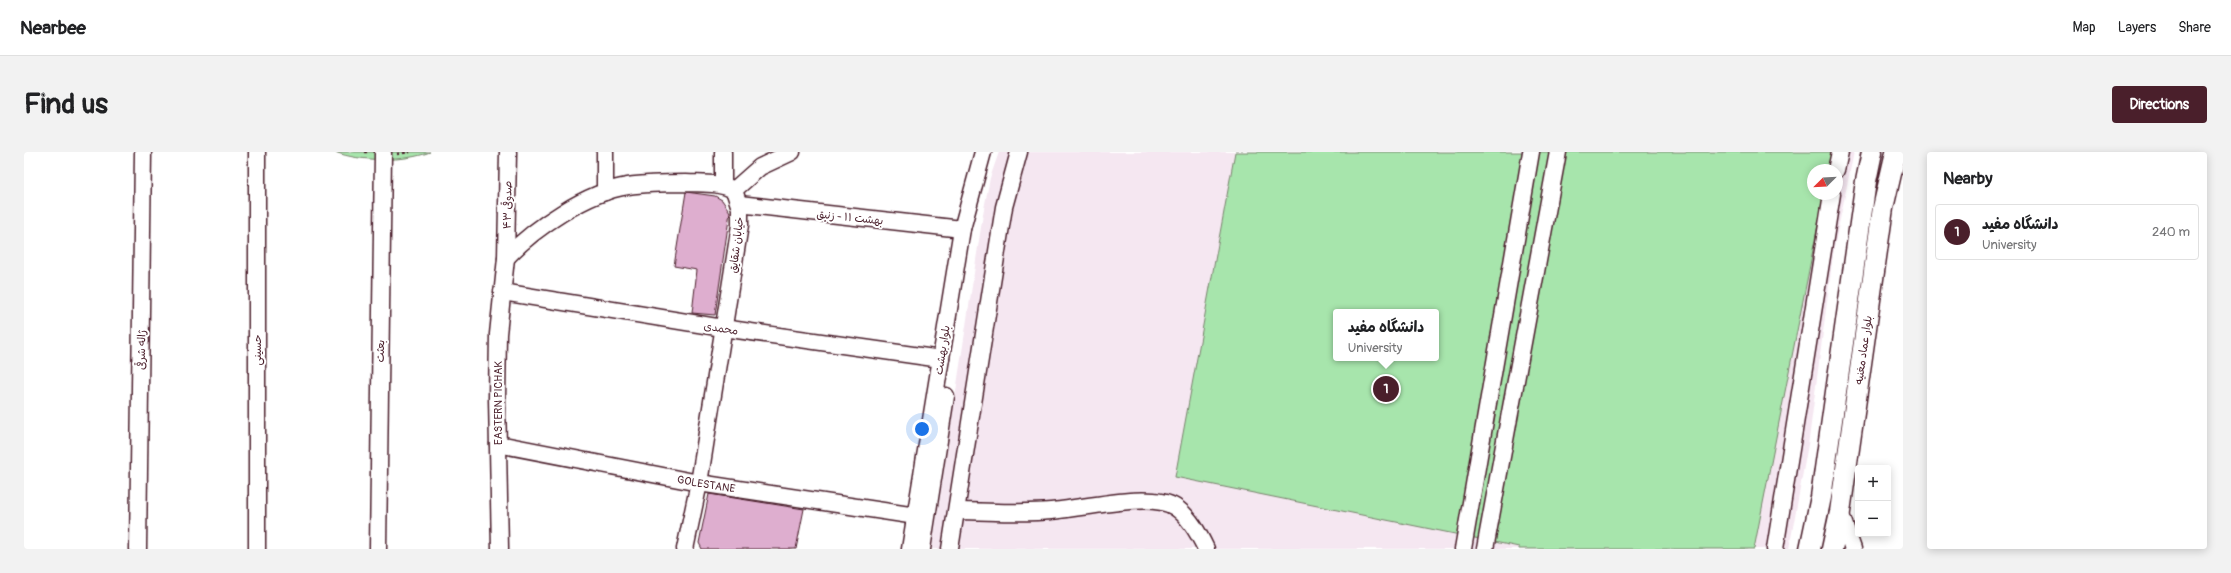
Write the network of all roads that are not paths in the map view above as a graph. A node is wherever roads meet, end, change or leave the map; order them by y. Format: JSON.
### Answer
{"nodes":[{"id":1,"x":143,"y":152,"type":"edge"},
{"id":2,"x":257,"y":152,"type":"edge"},
{"id":3,"x":508,"y":152,"type":"edge"},
{"id":4,"x":605,"y":152,"type":"edge"},
{"id":5,"x":723,"y":152,"type":"edge"},
{"id":6,"x":792,"y":152,"type":"edge"},
{"id":7,"x":983,"y":152,"type":"edge"},
{"id":8,"x":993,"y":152,"type":"edge"},
{"id":9,"x":1019,"y":152,"type":"edge"},
{"id":10,"x":1531,"y":152,"type":"edge"},
{"id":11,"x":1558,"y":152,"type":"edge"},
{"id":12,"x":1840,"y":152,"type":"edge"},
{"id":13,"x":1872,"y":152,"type":"edge"},
{"id":14,"x":1896,"y":152,"type":"edge"},
{"id":15,"x":383,"y":153,"type":"dead end"},
{"id":16,"x":1837,"y":164,"type":"edge"},
{"id":17,"x":605,"y":192,"type":"junction"},
{"id":18,"x":732,"y":193,"type":"junction"},
{"id":19,"x":1831,"y":200,"type":"edge"},
{"id":20,"x":962,"y":229,"type":"junction"},
{"id":21,"x":506,"y":258,"type":"junction"},
{"id":22,"x":502,"y":292,"type":"junction"},
{"id":23,"x":723,"y":328,"type":"junction"},
{"id":24,"x":941,"y":359,"type":"junction"},
{"id":25,"x":498,"y":444,"type":"junction"},
{"id":26,"x":699,"y":483,"type":"junction"},
{"id":27,"x":957,"y":511,"type":"junction"},
{"id":28,"x":1840,"y":512,"type":"junction"},
{"id":29,"x":916,"y":516,"type":"junction"},
{"id":30,"x":138,"y":549,"type":"edge"},
{"id":31,"x":257,"y":549,"type":"edge"},
{"id":32,"x":378,"y":549,"type":"edge"},
{"id":33,"x":500,"y":549,"type":"edge"},
{"id":34,"x":685,"y":549,"type":"edge"},
{"id":35,"x":910,"y":549,"type":"edge"},
{"id":36,"x":922,"y":549,"type":"edge"},
{"id":37,"x":950,"y":549,"type":"edge"},
{"id":38,"x":1206,"y":549,"type":"edge"},
{"id":39,"x":1464,"y":549,"type":"edge"},
{"id":40,"x":1485,"y":549,"type":"edge"},
{"id":41,"x":1775,"y":549,"type":"edge"},
{"id":42,"x":1810,"y":549,"type":"edge"},
{"id":43,"x":1832,"y":549,"type":"edge"},
{"id":44,"x":1853,"y":549,"type":"edge"}],
"edges":[{"from":1,"to":30,"type":"street","name":"ژاله شرقی"},
{"from":2,"to":31,"type":"street","name":"حسینی"},
{"from":3,"to":21,"type":"street","name":"صدوقی ۴۳"},
{"from":4,"to":17,"type":"street"},
{"from":5,"to":18,"type":"street","name":"خیابان شقایق"},
{"from":6,"to":18,"type":"street"},
{"from":7,"to":20,"type":"street","name":"بلوار بهشت"},
{"from":8,"to":36,"type":"street","name":"بلوار بهشت"},
{"from":9,"to":27,"type":"street"},
{"from":10,"to":39,"type":"street"},
{"from":11,"to":40,"type":"street"},
{"from":12,"to":16,"type":"street"},
{"from":13,"to":42,"type":"main road","name":"بلوار عماد مغنیه"},
{"from":14,"to":28,"type":"main road","name":"بلوار عماد مغنیه"},
{"from":15,"to":32,"type":"street","name":"بعثت"},
{"from":17,"to":18,"type":"street"},
{"from":17,"to":21,"type":"street"},
{"from":18,"to":20,"type":"street","name":"بهشت ۱۱ - زنبق"},
{"from":18,"to":23,"type":"street","name":"خیابان شقایق"},
{"from":19,"to":41,"type":"street"},
{"from":20,"to":24,"type":"street","name":"بلوار بهشت"},
{"from":21,"to":22,"type":"street","name":"EASTERN PICHAK"},
{"from":22,"to":23,"type":"street","name":"محمدی"},
{"from":22,"to":25,"type":"street","name":"EASTERN PICHAK"},
{"from":23,"to":24,"type":"street","name":"محمدی"},
{"from":23,"to":26,"type":"street","name":"خیابان شقایق"},
{"from":24,"to":29,"type":"street","name":"بلوار بهشت"},
{"from":25,"to":26,"type":"street","name":"GOLESTANE"},
{"from":25,"to":33,"type":"street","name":"EASTERN PICHAK"},
{"from":26,"to":29,"type":"street","name":"GOLESTANE"},
{"from":26,"to":34,"type":"street","name":"خیابان شقایق"},
{"from":27,"to":37,"type":"street"},
{"from":27,"to":38,"type":"street"},
{"from":28,"to":43,"type":"main road","name":"بلوار عماد مغنیه"},
{"from":28,"to":44,"type":"street"},
{"from":29,"to":35,"type":"street","name":"بلوار بهشت"}]}
